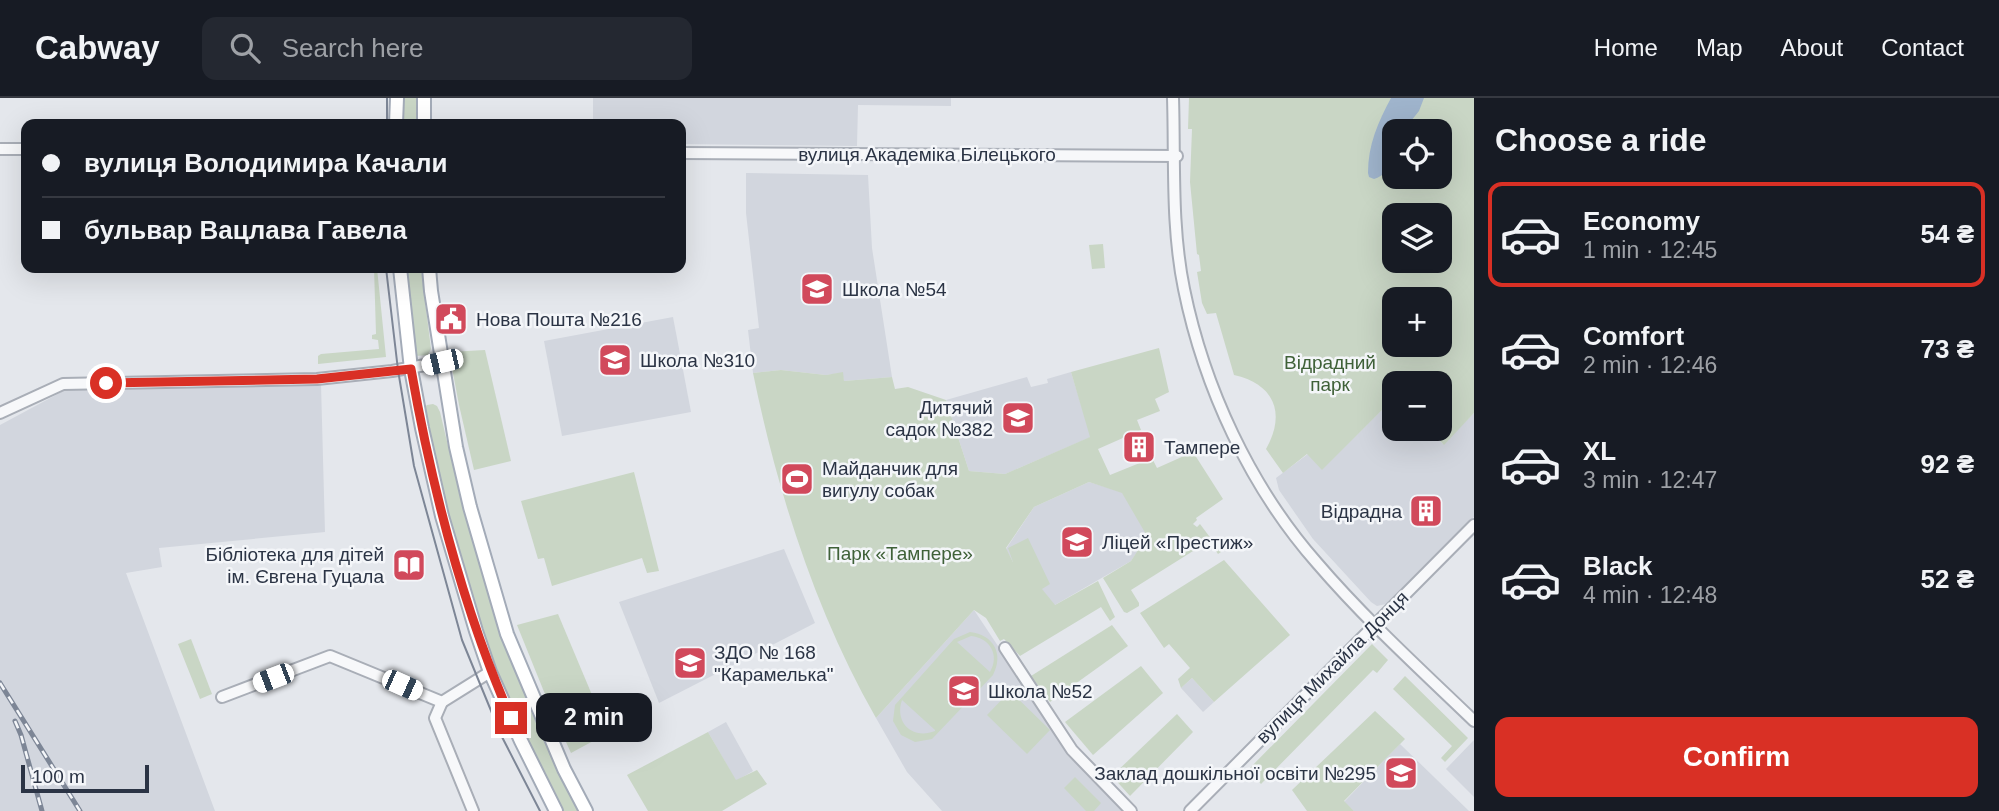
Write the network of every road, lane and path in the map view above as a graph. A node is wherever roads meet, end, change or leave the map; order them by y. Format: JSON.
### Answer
{"nodes":[{"id":1,"x":397,"y":98,"type":"edge"},
{"id":2,"x":424,"y":98,"type":"edge"},
{"id":3,"x":1175,"y":98,"type":"edge"},
{"id":4,"x":396,"y":119,"type":"edge"},
{"id":5,"x":424,"y":119,"type":"edge"},
{"id":6,"x":0,"y":149,"type":"edge"},
{"id":7,"x":21,"y":149,"type":"edge"},
{"id":8,"x":686,"y":153,"type":"edge"},
{"id":9,"x":1176,"y":156,"type":"junction"},
{"id":10,"x":401,"y":273,"type":"edge"},
{"id":11,"x":430,"y":273,"type":"edge"},
{"id":12,"x":442,"y":362,"type":"junction"},
{"id":13,"x":411,"y":369,"type":"junction"},
{"id":14,"x":0,"y":413,"type":"edge"},
{"id":15,"x":1474,"y":525,"type":"edge"},
{"id":16,"x":1376,"y":623,"type":"junction"},
{"id":17,"x":1004,"y":648,"type":"dead end"},
{"id":18,"x":490,"y":672,"type":"junction"},
{"id":19,"x":222,"y":696,"type":"dead end"},
{"id":20,"x":442,"y":702,"type":"junction"},
{"id":21,"x":1474,"y":716,"type":"edge"},
{"id":22,"x":1474,"y":722,"type":"edge"},
{"id":23,"x":473,"y":811,"type":"edge"},
{"id":24,"x":556,"y":811,"type":"edge"},
{"id":25,"x":586,"y":811,"type":"edge"},
{"id":26,"x":1131,"y":811,"type":"edge"},
{"id":27,"x":1190,"y":811,"type":"edge"}],
"edges":[{"from":1,"to":4,"type":"main road"},
{"from":2,"to":5,"type":"main road"},
{"from":3,"to":9,"type":"street"},
{"from":6,"to":7,"type":"street"},
{"from":8,"to":9,"type":"street","name":"вулиця Академіка Білецького"},
{"from":9,"to":16,"type":"street"},
{"from":10,"to":13,"type":"main road"},
{"from":11,"to":12,"type":"main road"},
{"from":12,"to":13,"type":"street"},
{"from":12,"to":25,"type":"main road"},
{"from":13,"to":14,"type":"street"},
{"from":13,"to":18,"type":"main road"},
{"from":15,"to":16,"type":"street","name":"вулиця Михайла Донця"},
{"from":16,"to":21,"type":"street"},
{"from":16,"to":22,"type":"street"},
{"from":16,"to":27,"type":"street","name":"вулиця Михайла Донця"},
{"from":17,"to":26,"type":"street"},
{"from":18,"to":20,"type":"street"},
{"from":18,"to":24,"type":"main road"},
{"from":19,"to":20,"type":"street"},
{"from":20,"to":23,"type":"street"}]}
